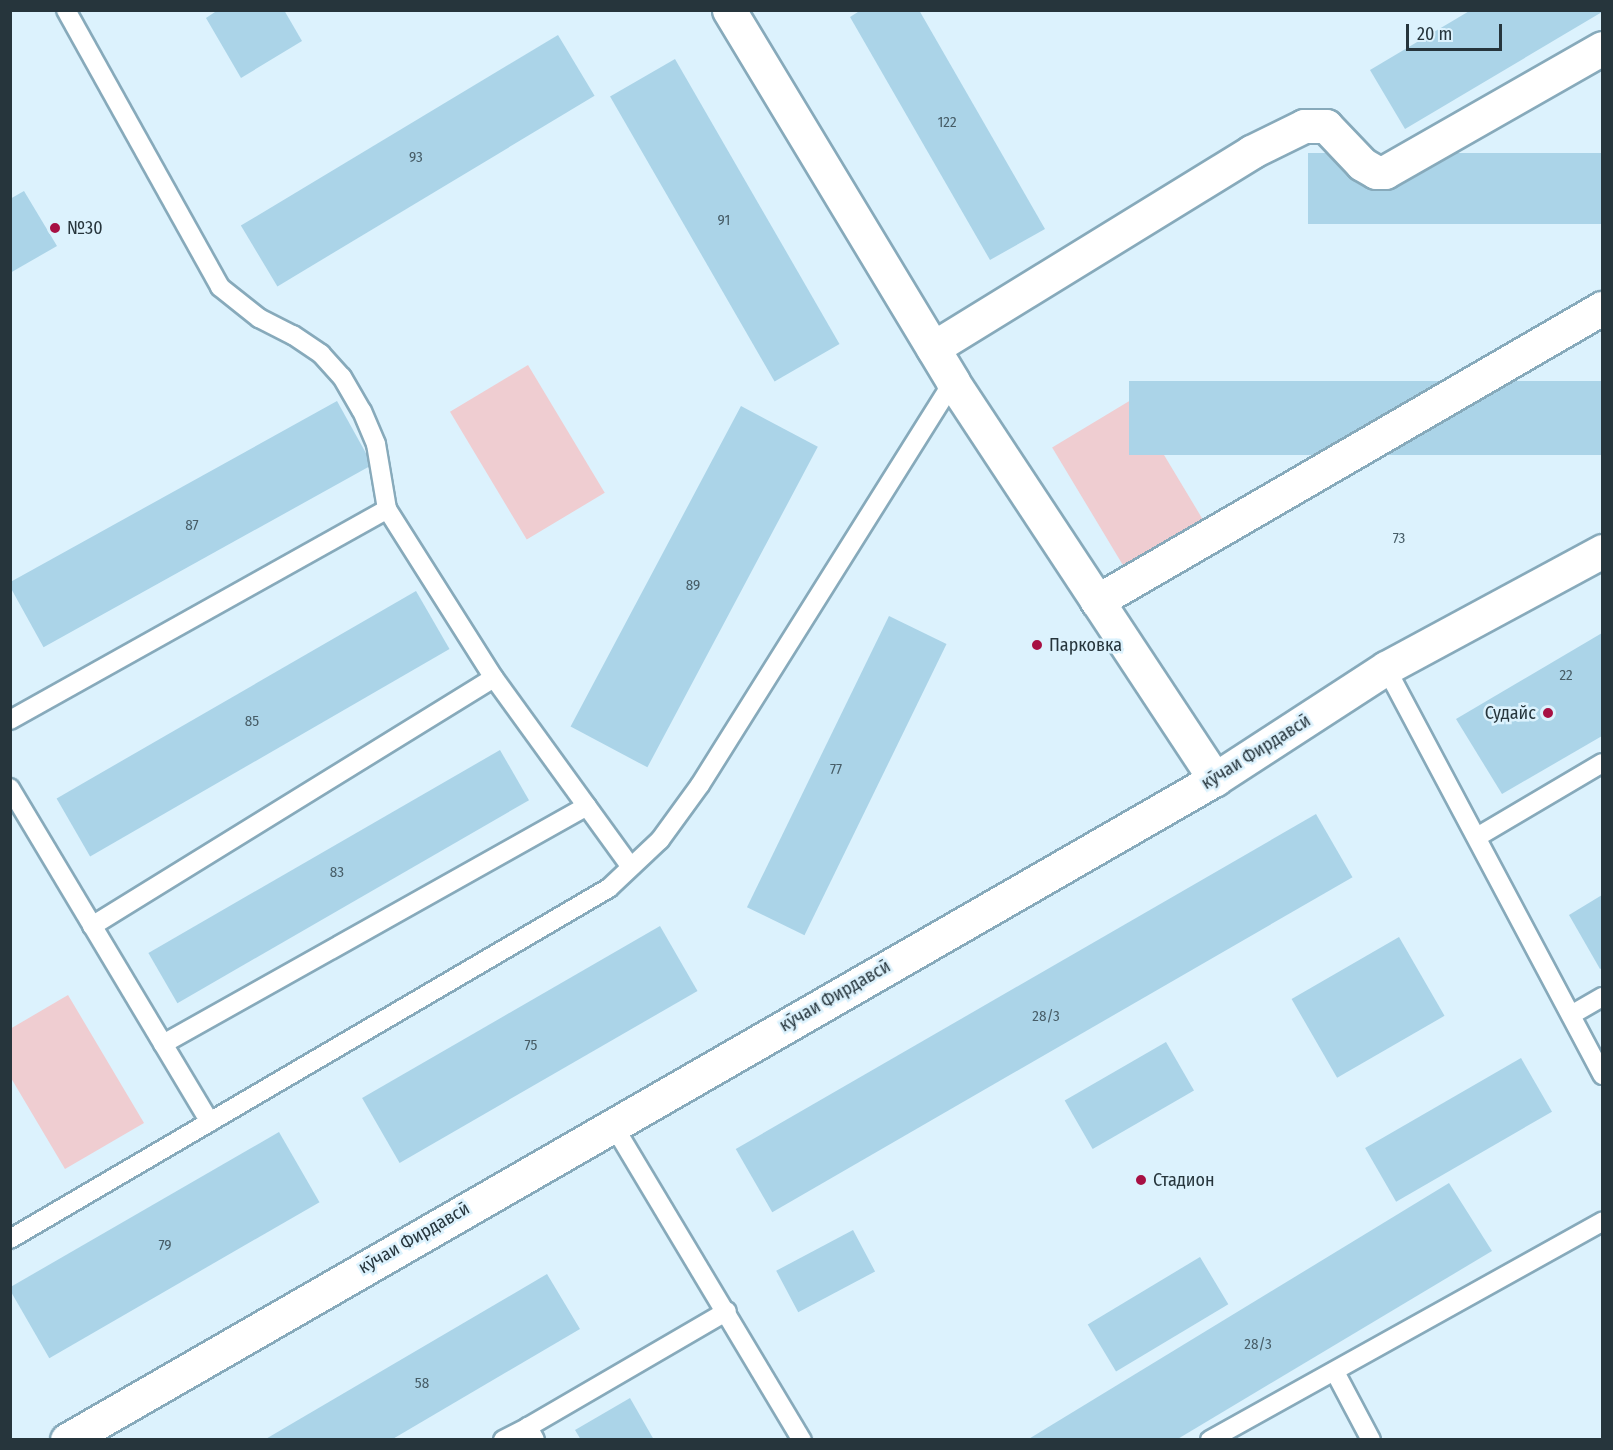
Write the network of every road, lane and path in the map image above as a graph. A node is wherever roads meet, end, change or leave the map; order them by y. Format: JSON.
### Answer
{"nodes":[{"id":1,"x":66,"y":10,"type":"edge"},
{"id":2,"x":729,"y":10,"type":"edge"},
{"id":3,"x":1602,"y":48,"type":"edge"},
{"id":4,"x":1602,"y":308,"type":"edge"},
{"id":5,"x":933,"y":348,"type":"junction"},
{"id":6,"x":953,"y":382,"type":"junction"},
{"id":7,"x":387,"y":509,"type":"junction"},
{"id":8,"x":1602,"y":551,"type":"edge"},
{"id":9,"x":1097,"y":601,"type":"junction"},
{"id":10,"x":1386,"y":668,"type":"junction"},
{"id":11,"x":494,"y":678,"type":"junction"},
{"id":12,"x":10,"y":720,"type":"edge"},
{"id":13,"x":1602,"y":763,"type":"edge"},
{"id":14,"x":1215,"y":779,"type":"junction"},
{"id":15,"x":10,"y":788,"type":"edge"},
{"id":16,"x":587,"y":806,"type":"junction"},
{"id":17,"x":1477,"y":837,"type":"junction"},
{"id":18,"x":631,"y":867,"type":"junction"},
{"id":19,"x":92,"y":926,"type":"junction"},
{"id":20,"x":1602,"y":997,"type":"edge"},
{"id":21,"x":1572,"y":1015,"type":"junction"},
{"id":22,"x":163,"y":1044,"type":"junction"},
{"id":23,"x":1602,"y":1074,"type":"edge"},
{"id":24,"x":210,"y":1122,"type":"junction"},
{"id":25,"x":612,"y":1123,"type":"junction"},
{"id":26,"x":1602,"y":1222,"type":"edge"},
{"id":27,"x":10,"y":1239,"type":"edge"},
{"id":28,"x":727,"y":1311,"type":"junction"},
{"id":29,"x":1335,"y":1372,"type":"junction"},
{"id":30,"x":531,"y":1433,"type":"edge"},
{"id":31,"x":67,"y":1440,"type":"edge"},
{"id":32,"x":503,"y":1440,"type":"edge"},
{"id":33,"x":802,"y":1440,"type":"edge"},
{"id":34,"x":1210,"y":1440,"type":"edge"},
{"id":35,"x":1371,"y":1440,"type":"edge"}],
"edges":[{"from":1,"to":7,"type":"lane"},
{"from":2,"to":5,"type":"street"},
{"from":3,"to":5,"type":"street"},
{"from":4,"to":9,"type":"street"},
{"from":5,"to":6,"type":"street"},
{"from":6,"to":9,"type":"street"},
{"from":6,"to":18,"type":"lane"},
{"from":7,"to":11,"type":"lane"},
{"from":7,"to":12,"type":"lane"},
{"from":8,"to":10,"type":"street","name":"кӯчаи Фирдавсӣ"},
{"from":9,"to":14,"type":"street"},
{"from":10,"to":14,"type":"street","name":"кӯчаи Фирдавсӣ"},
{"from":10,"to":17,"type":"lane"},
{"from":11,"to":16,"type":"lane"},
{"from":11,"to":19,"type":"lane"},
{"from":13,"to":17,"type":"lane"},
{"from":14,"to":25,"type":"street","name":"кӯчаи Фирдавсӣ"},
{"from":15,"to":19,"type":"lane"},
{"from":16,"to":18,"type":"lane"},
{"from":16,"to":22,"type":"lane"},
{"from":17,"to":21,"type":"lane"},
{"from":18,"to":24,"type":"lane"},
{"from":19,"to":22,"type":"lane"},
{"from":20,"to":21,"type":"lane"},
{"from":21,"to":23,"type":"lane"},
{"from":22,"to":24,"type":"lane"},
{"from":24,"to":27,"type":"lane"},
{"from":25,"to":28,"type":"lane"},
{"from":25,"to":31,"type":"street","name":"кӯчаи Фирдавсӣ"},
{"from":26,"to":29,"type":"lane"},
{"from":28,"to":30,"type":"lane"},
{"from":28,"to":33,"type":"lane"},
{"from":29,"to":34,"type":"lane"},
{"from":29,"to":35,"type":"lane"},
{"from":30,"to":32,"type":"lane"}]}
